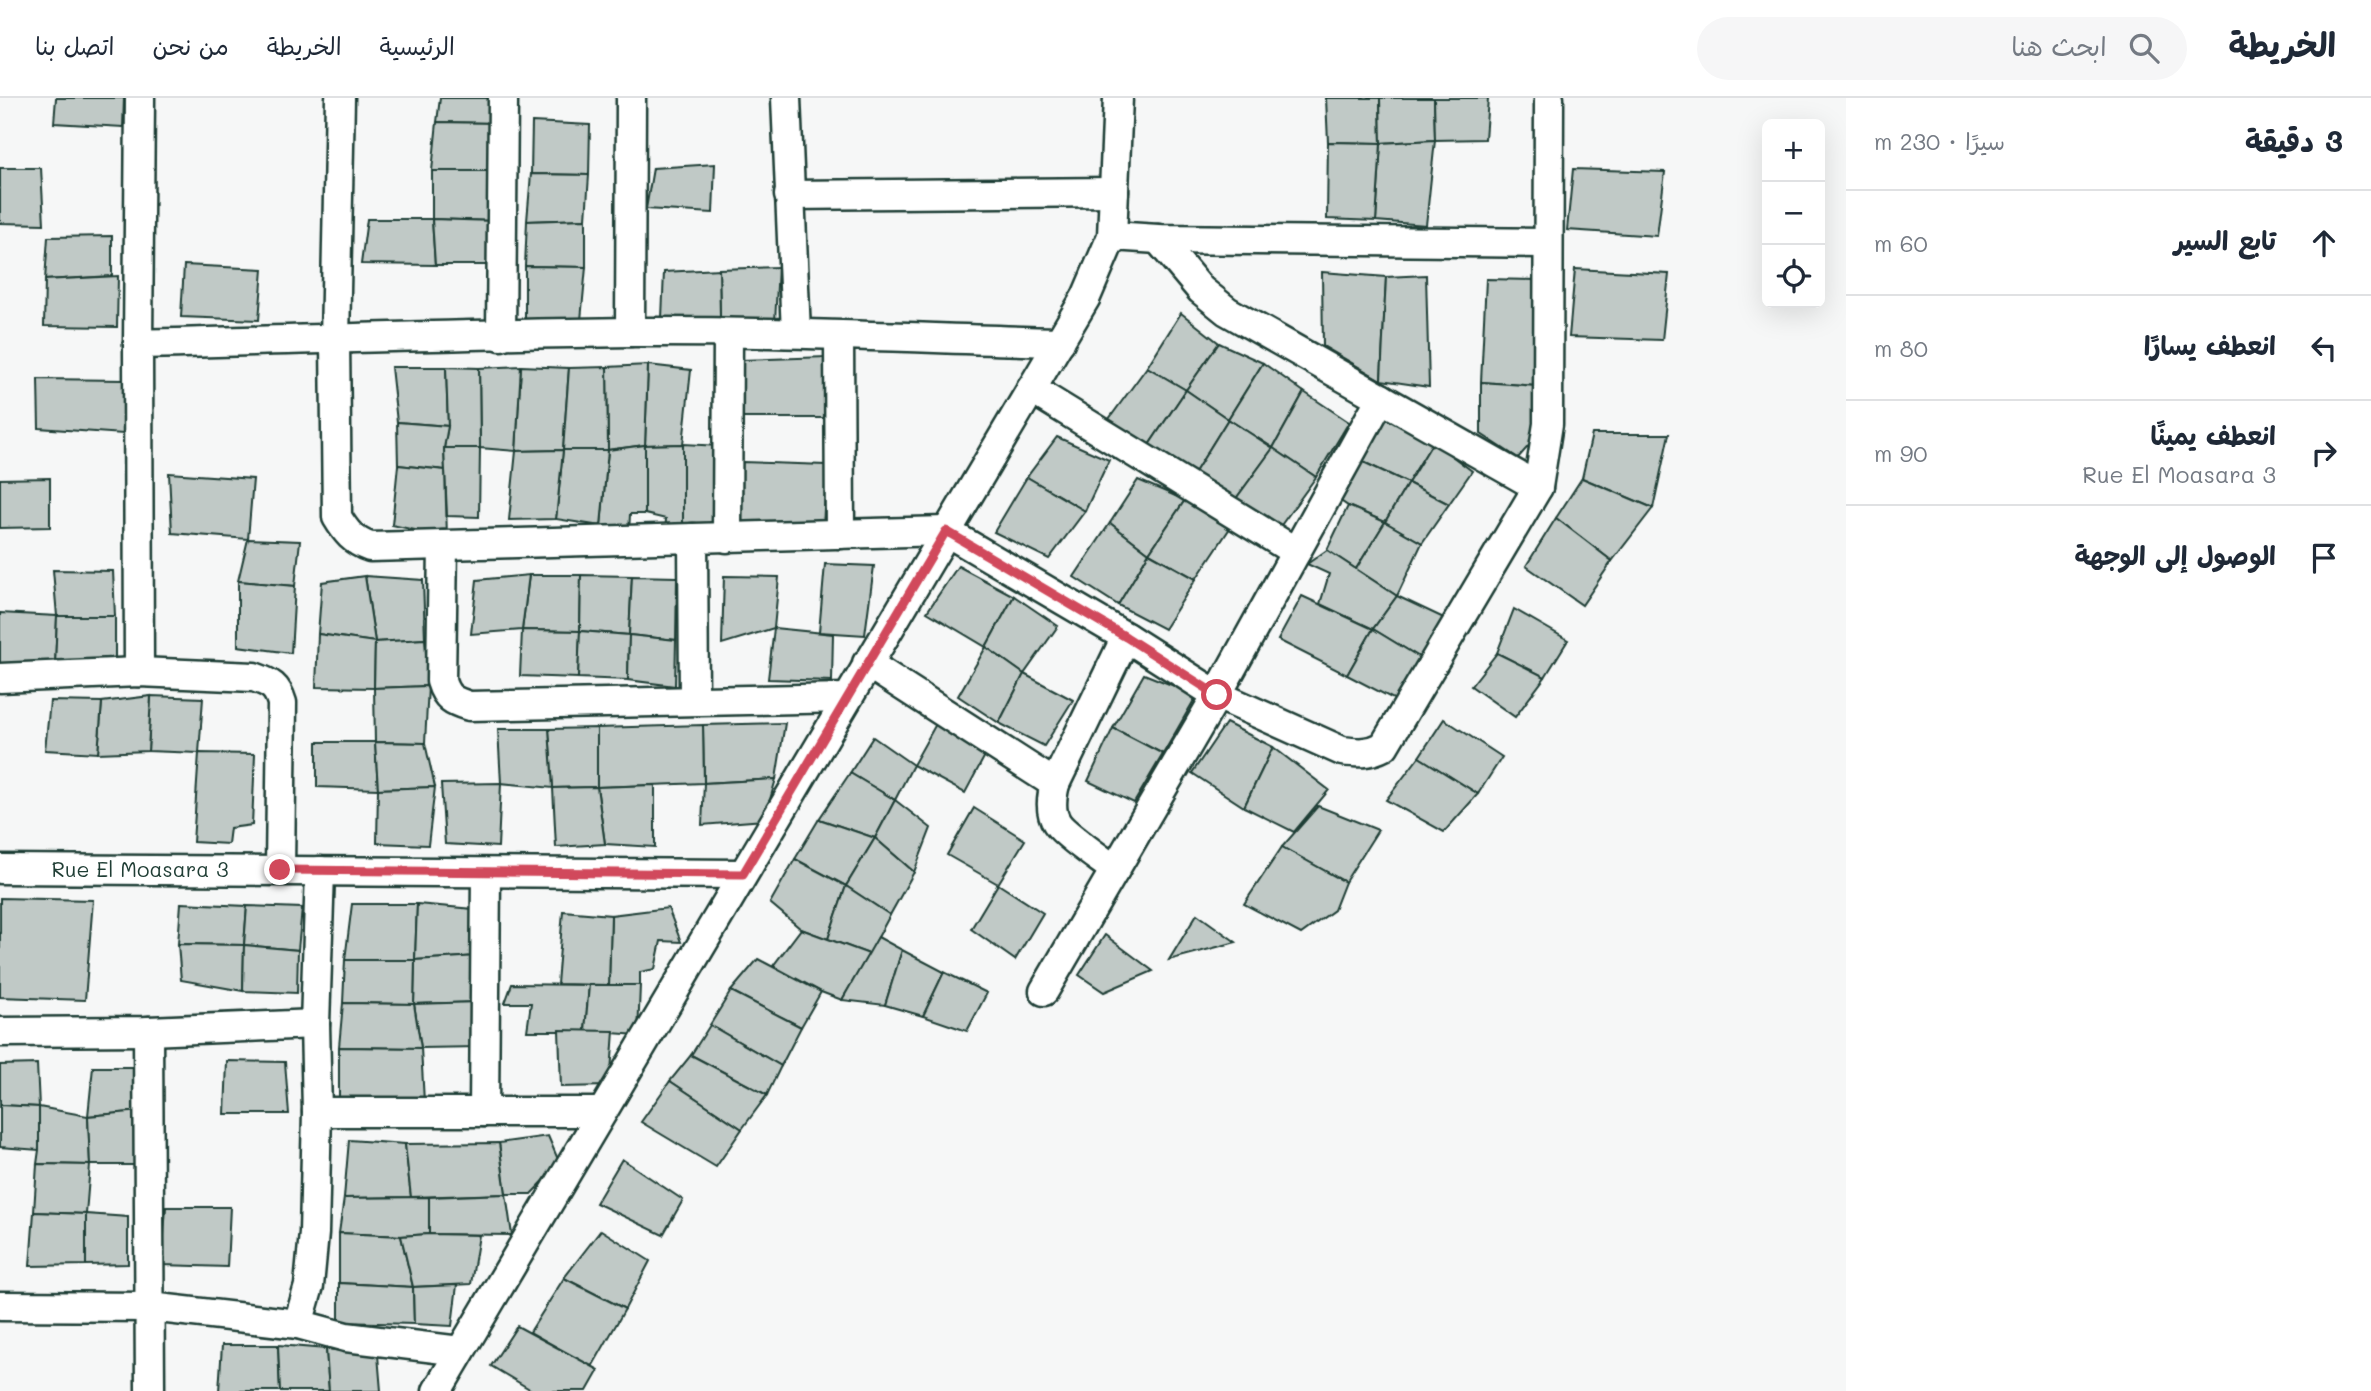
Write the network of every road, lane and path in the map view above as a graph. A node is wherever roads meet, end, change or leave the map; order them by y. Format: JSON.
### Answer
{"nodes":[{"id":1,"x":140,"y":98,"type":"edge"},
{"id":2,"x":340,"y":98,"type":"edge"},
{"id":3,"x":503,"y":98,"type":"edge"},
{"id":4,"x":631,"y":98,"type":"edge"},
{"id":5,"x":786,"y":98,"type":"edge"},
{"id":6,"x":1118,"y":98,"type":"edge"},
{"id":7,"x":1549,"y":98,"type":"edge"},
{"id":8,"x":1114,"y":192,"type":"junction"},
{"id":9,"x":789,"y":195,"type":"junction"},
{"id":10,"x":1112,"y":236,"type":"junction"},
{"id":11,"x":1158,"y":239,"type":"junction"},
{"id":12,"x":1548,"y":243,"type":"junction"},
{"id":13,"x":630,"y":332,"type":"junction"},
{"id":14,"x":728,"y":333,"type":"junction"},
{"id":15,"x":796,"y":333,"type":"junction"},
{"id":16,"x":500,"y":336,"type":"junction"},
{"id":17,"x":839,"y":336,"type":"junction"},
{"id":18,"x":335,"y":340,"type":"junction"},
{"id":19,"x":1060,"y":342,"type":"junction"},
{"id":20,"x":138,"y":344,"type":"junction"},
{"id":21,"x":1031,"y":389,"type":"junction"},
{"id":22,"x":1381,"y":398,"type":"junction"},
{"id":23,"x":1538,"y":486,"type":"junction"},
{"id":24,"x":946,"y":531,"type":"junction"},
{"id":25,"x":840,"y":534,"type":"junction"},
{"id":26,"x":692,"y":538,"type":"junction"},
{"id":27,"x":727,"y":538,"type":"junction"},
{"id":28,"x":443,"y":545,"type":"junction"},
{"id":29,"x":1296,"y":552,"type":"junction"},
{"id":30,"x":1126,"y":637,"type":"junction"},
{"id":31,"x":867,"y":663,"type":"junction"},
{"id":32,"x":139,"y":672,"type":"junction"},
{"id":33,"x":0,"y":678,"type":"edge"},
{"id":34,"x":1217,"y":695,"type":"junction"},
{"id":35,"x":846,"y":698,"type":"junction"},
{"id":36,"x":694,"y":700,"type":"junction"},
{"id":37,"x":1055,"y":784,"type":"junction"},
{"id":38,"x":0,"y":869,"type":"edge"},
{"id":39,"x":280,"y":870,"type":"junction"},
{"id":40,"x":1115,"y":870,"type":"junction"},
{"id":41,"x":320,"y":871,"type":"junction"},
{"id":42,"x":486,"y":873,"type":"junction"},
{"id":43,"x":743,"y":874,"type":"junction"},
{"id":44,"x":1044,"y":991,"type":"dead end"},
{"id":45,"x":315,"y":1024,"type":"junction"},
{"id":46,"x":148,"y":1031,"type":"junction"},
{"id":47,"x":0,"y":1032,"type":"edge"},
{"id":48,"x":317,"y":1112,"type":"junction"},
{"id":49,"x":484,"y":1112,"type":"junction"},
{"id":50,"x":602,"y":1112,"type":"junction"},
{"id":51,"x":0,"y":1306,"type":"edge"},
{"id":52,"x":150,"y":1307,"type":"junction"},
{"id":53,"x":298,"y":1324,"type":"junction"},
{"id":54,"x":460,"y":1351,"type":"junction"},
{"id":55,"x":150,"y":1391,"type":"edge"},
{"id":56,"x":437,"y":1391,"type":"edge"}],
"edges":[{"from":1,"to":20,"type":"street"},
{"from":2,"to":18,"type":"street"},
{"from":3,"to":16,"type":"street"},
{"from":4,"to":13,"type":"street"},
{"from":5,"to":9,"type":"street"},
{"from":6,"to":8,"type":"street"},
{"from":7,"to":12,"type":"street"},
{"from":8,"to":9,"type":"street"},
{"from":8,"to":10,"type":"street"},
{"from":9,"to":15,"type":"street"},
{"from":10,"to":11,"type":"street"},
{"from":10,"to":19,"type":"street"},
{"from":11,"to":12,"type":"street"},
{"from":11,"to":22,"type":"street"},
{"from":12,"to":23,"type":"street"},
{"from":13,"to":14,"type":"street"},
{"from":13,"to":16,"type":"street"},
{"from":14,"to":15,"type":"street"},
{"from":14,"to":27,"type":"street"},
{"from":15,"to":17,"type":"street"},
{"from":16,"to":18,"type":"street"},
{"from":17,"to":19,"type":"street"},
{"from":17,"to":25,"type":"street"},
{"from":18,"to":20,"type":"street"},
{"from":18,"to":28,"type":"street"},
{"from":19,"to":21,"type":"street"},
{"from":20,"to":32,"type":"street"},
{"from":21,"to":24,"type":"street"},
{"from":21,"to":29,"type":"street"},
{"from":22,"to":23,"type":"street"},
{"from":22,"to":29,"type":"street"},
{"from":23,"to":34,"type":"street"},
{"from":24,"to":25,"type":"street"},
{"from":24,"to":30,"type":"street"},
{"from":24,"to":31,"type":"street"},
{"from":25,"to":27,"type":"street"},
{"from":26,"to":27,"type":"street"},
{"from":26,"to":28,"type":"street"},
{"from":26,"to":36,"type":"street"},
{"from":28,"to":36,"type":"street"},
{"from":29,"to":34,"type":"street"},
{"from":30,"to":34,"type":"street"},
{"from":30,"to":37,"type":"street"},
{"from":31,"to":35,"type":"street"},
{"from":31,"to":37,"type":"street"},
{"from":32,"to":33,"type":"street"},
{"from":32,"to":39,"type":"street"},
{"from":34,"to":40,"type":"street"},
{"from":35,"to":36,"type":"street"},
{"from":35,"to":43,"type":"street"},
{"from":37,"to":40,"type":"street"},
{"from":38,"to":39,"type":"street","name":"Rue El Moasara 3"},
{"from":39,"to":41,"type":"street","name":"Rue El Moasara 3"},
{"from":40,"to":44,"type":"street"},
{"from":41,"to":42,"type":"street","name":"Rue El Moasara 3"},
{"from":41,"to":45,"type":"street"},
{"from":42,"to":43,"type":"street","name":"Rue El Moasara 3"},
{"from":42,"to":49,"type":"street"},
{"from":43,"to":50,"type":"street"},
{"from":45,"to":46,"type":"street"},
{"from":45,"to":48,"type":"street"},
{"from":46,"to":47,"type":"street"},
{"from":46,"to":52,"type":"street"},
{"from":48,"to":49,"type":"street"},
{"from":48,"to":53,"type":"street"},
{"from":49,"to":50,"type":"street"},
{"from":50,"to":54,"type":"street"},
{"from":51,"to":52,"type":"street"},
{"from":52,"to":53,"type":"street"},
{"from":52,"to":55,"type":"street"},
{"from":53,"to":54,"type":"street"},
{"from":54,"to":56,"type":"street"}]}
